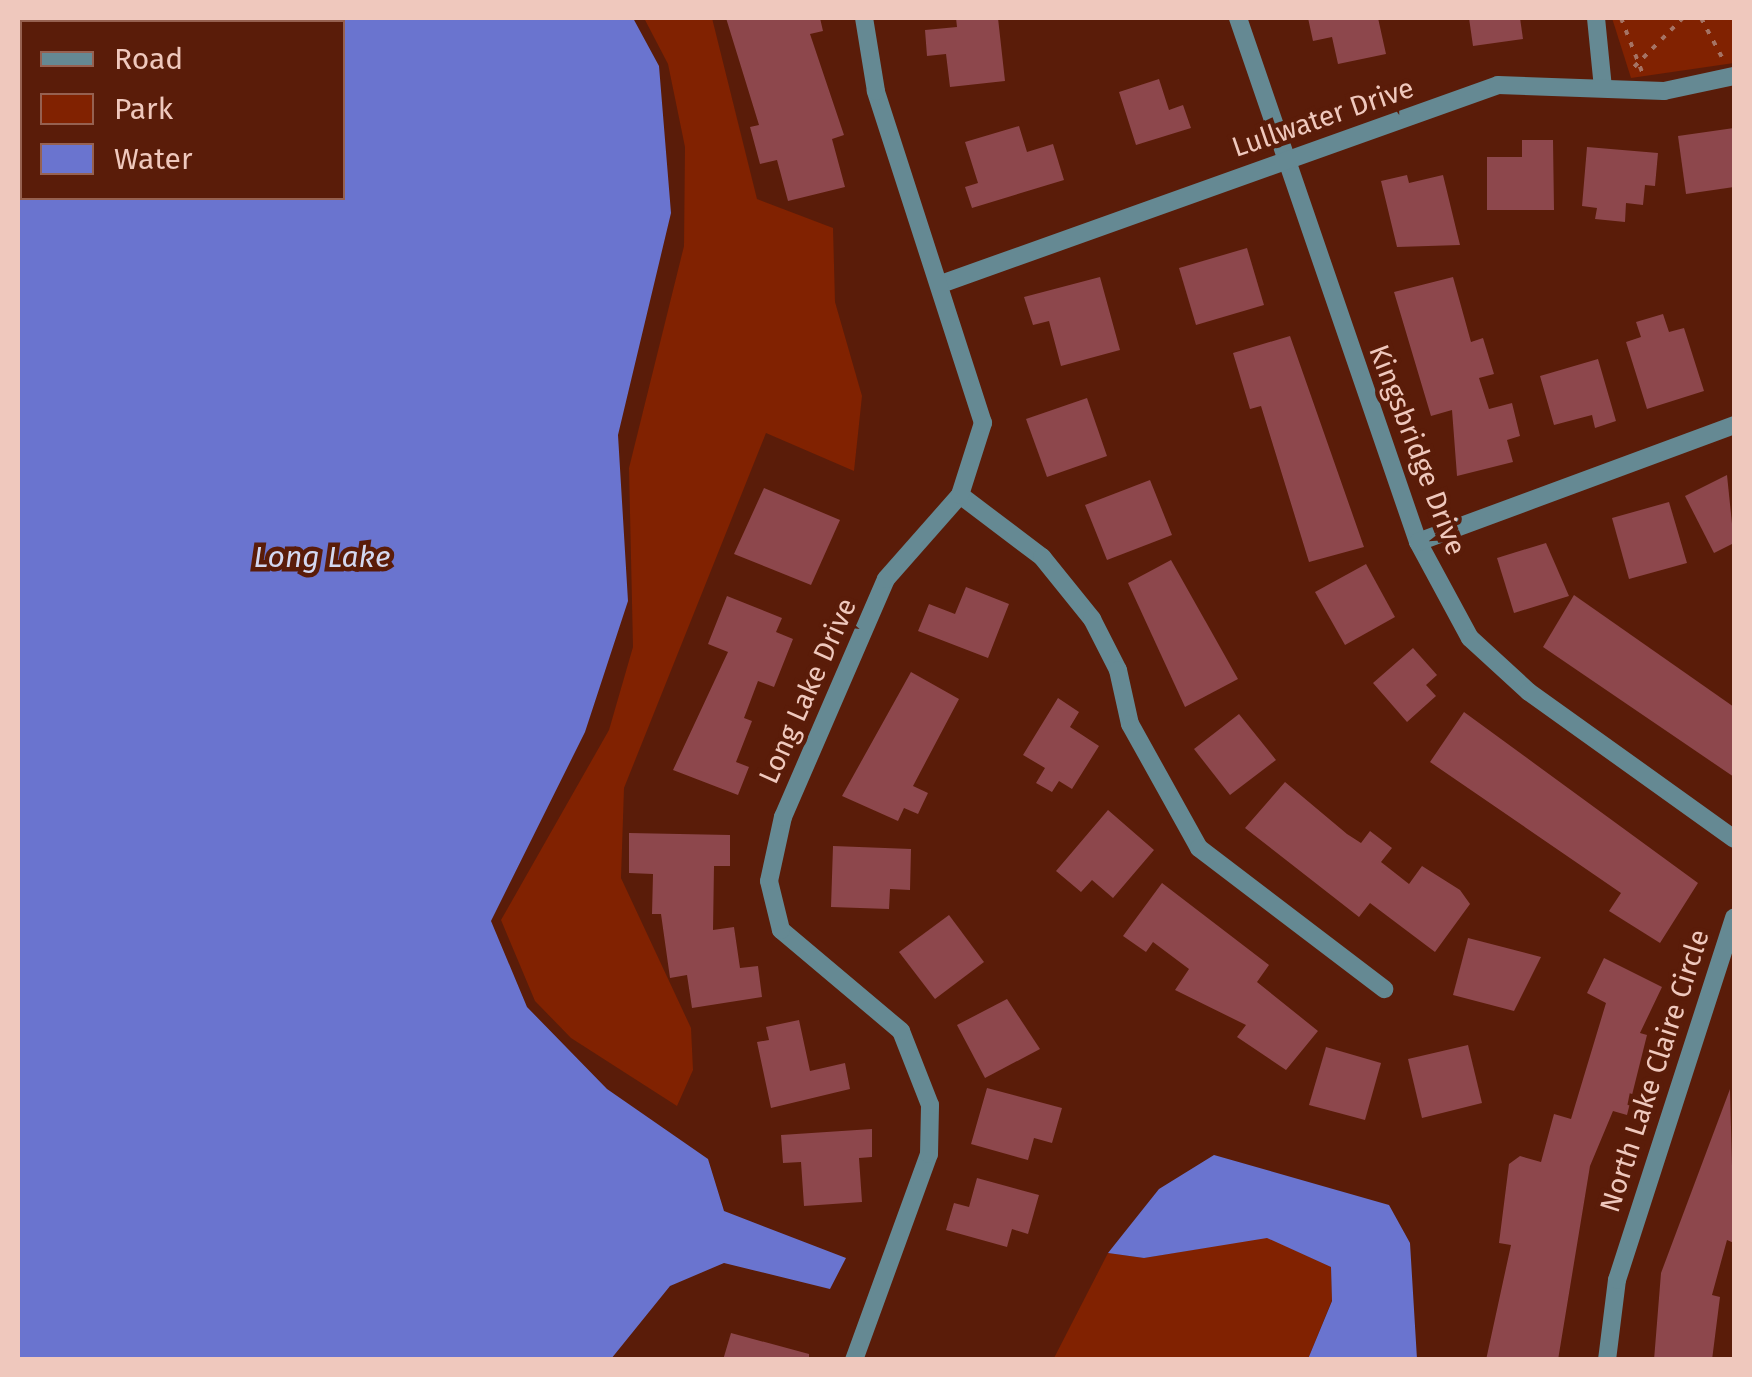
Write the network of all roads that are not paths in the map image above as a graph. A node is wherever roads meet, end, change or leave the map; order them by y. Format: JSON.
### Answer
{"nodes":[{"id":1,"x":864,"y":18,"type":"edge"},
{"id":2,"x":1238,"y":18,"type":"edge"},
{"id":3,"x":1596,"y":18,"type":"edge"},
{"id":4,"x":1729,"y":69,"type":"edge"},
{"id":5,"x":1609,"y":88,"type":"junction"},
{"id":6,"x":1282,"y":162,"type":"junction"},
{"id":7,"x":940,"y":284,"type":"junction"},
{"id":8,"x":1734,"y":424,"type":"edge"},
{"id":9,"x":960,"y":494,"type":"junction"},
{"id":10,"x":1418,"y":542,"type":"junction"},
{"id":11,"x":1734,"y":839,"type":"edge"},
{"id":12,"x":1734,"y":918,"type":"edge"},
{"id":13,"x":1384,"y":989,"type":"dead end"},
{"id":14,"x":854,"y":1360,"type":"edge"},
{"id":15,"x":1607,"y":1360,"type":"edge"}],
"edges":[{"from":1,"to":7,"type":"street","name":"Long Lake Drive"},
{"from":2,"to":6,"type":"street","name":"Kingsbridge Drive"},
{"from":3,"to":5,"type":"street"},
{"from":4,"to":5,"type":"street","name":"Lullwater Drive"},
{"from":5,"to":6,"type":"street","name":"Lullwater Drive"},
{"from":6,"to":7,"type":"street","name":"Lullwater Drive"},
{"from":6,"to":10,"type":"street","name":"Kingsbridge Drive"},
{"from":7,"to":9,"type":"street","name":"Long Lake Drive"},
{"from":8,"to":10,"type":"street"},
{"from":9,"to":13,"type":"street"},
{"from":9,"to":14,"type":"street","name":"Long Lake Drive"},
{"from":10,"to":11,"type":"street","name":"Kingsbridge Drive"},
{"from":12,"to":15,"type":"street","name":"North Lake Claire Circle"}]}
